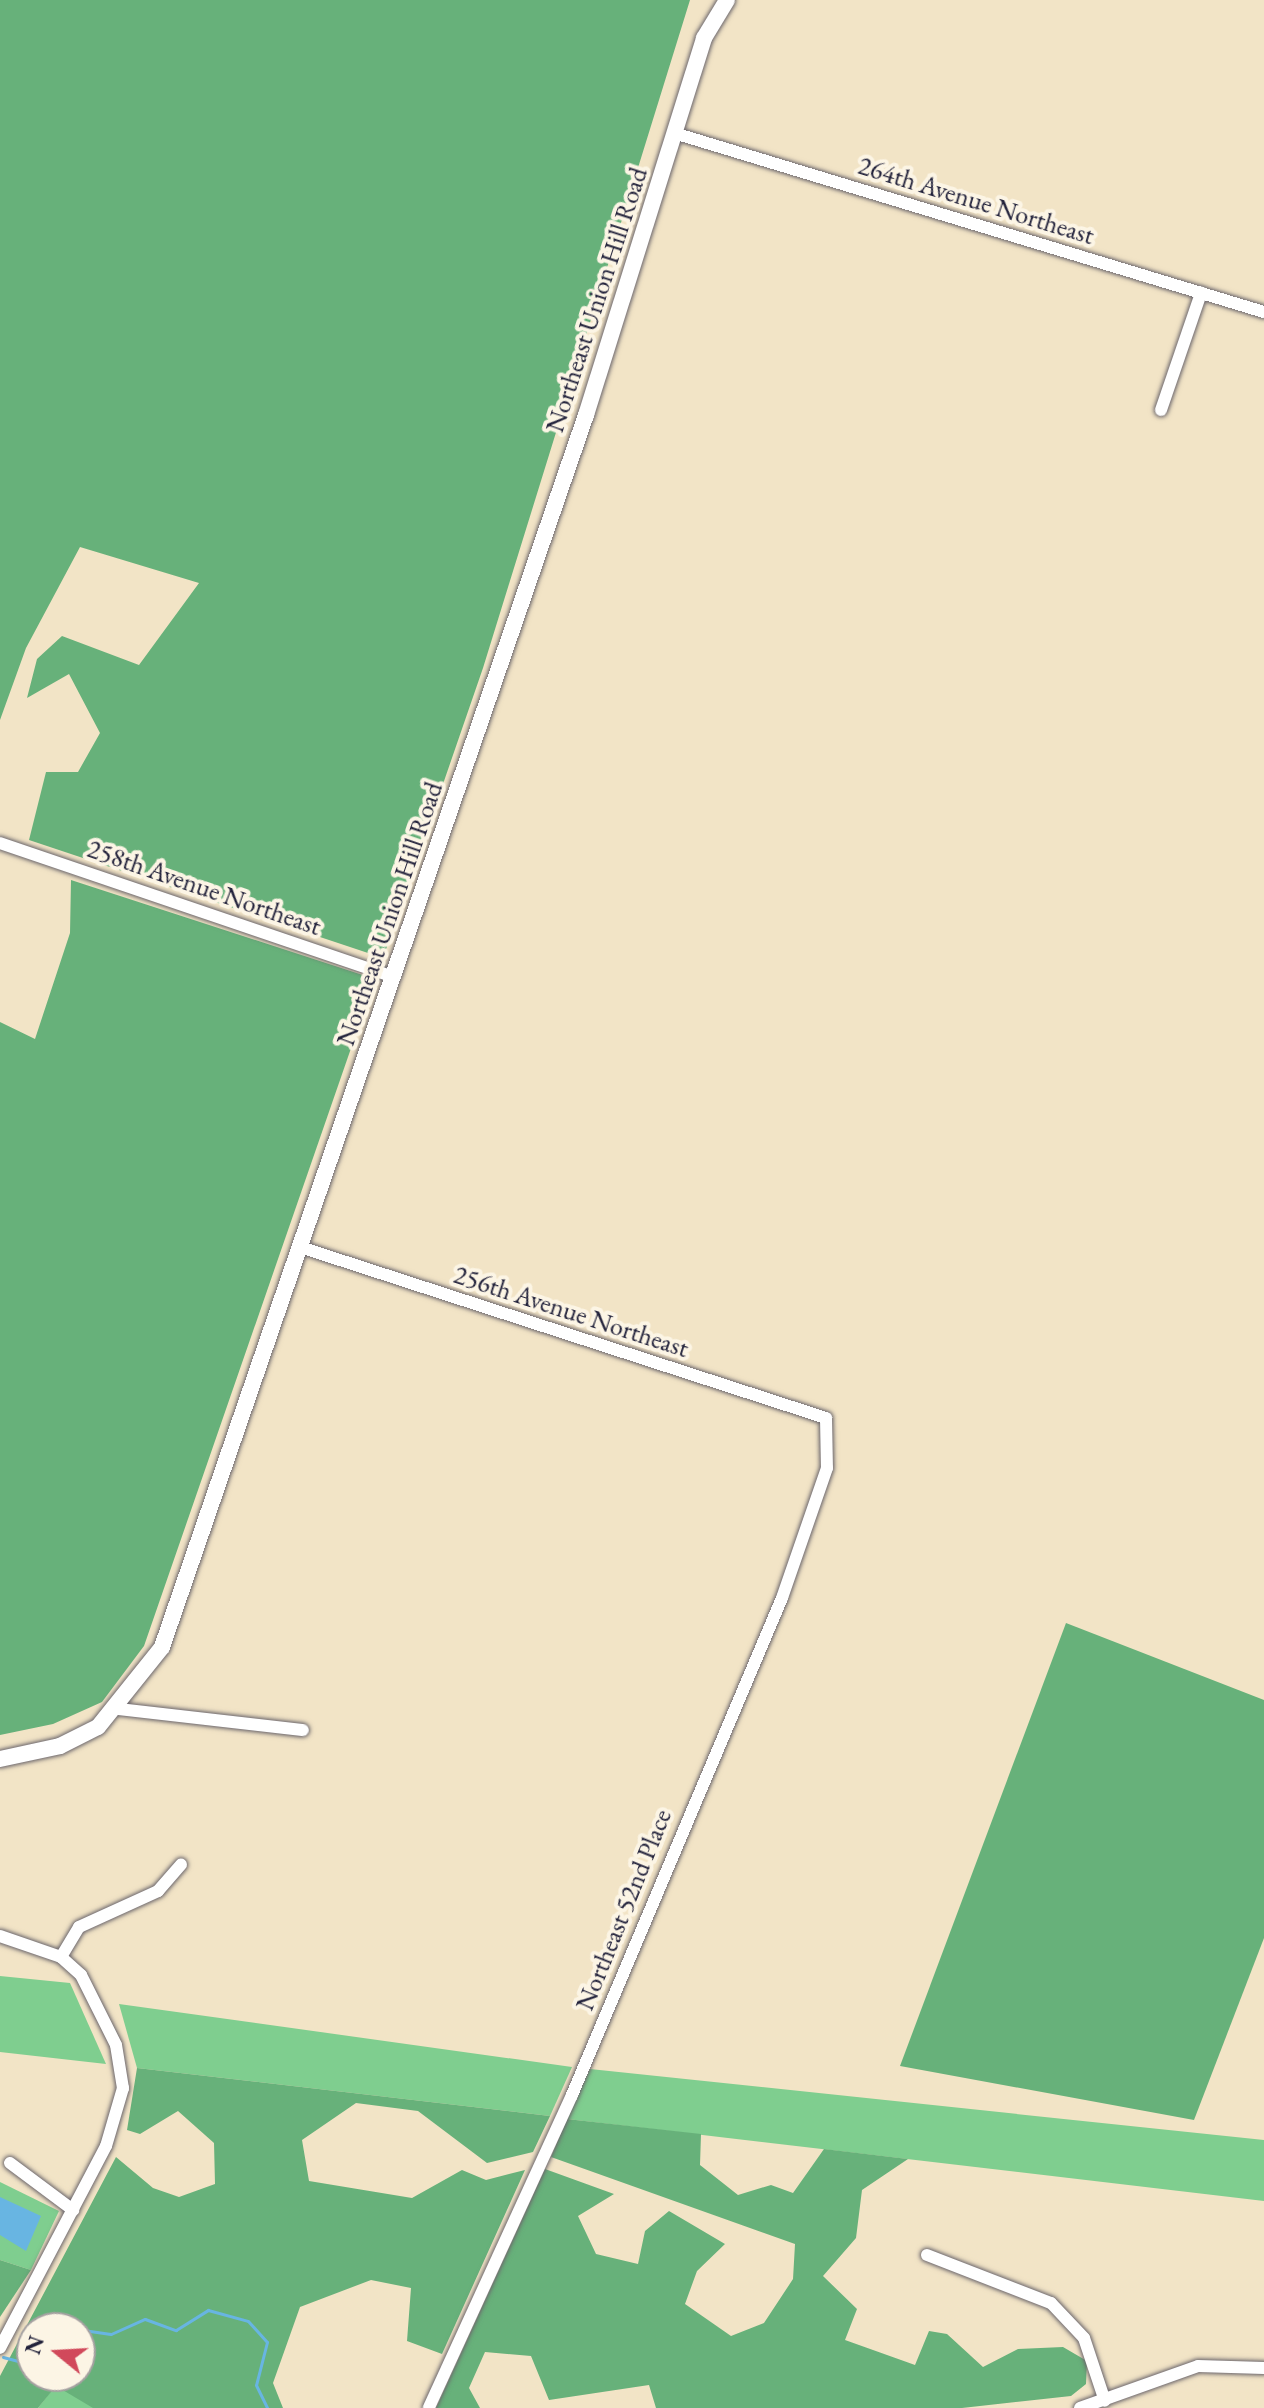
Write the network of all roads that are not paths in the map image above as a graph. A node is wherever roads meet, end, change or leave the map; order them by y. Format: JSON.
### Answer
{"nodes":[{"id":1,"x":727,"y":0,"type":"edge"},
{"id":2,"x":674,"y":133,"type":"junction"},
{"id":3,"x":1201,"y":293,"type":"junction"},
{"id":4,"x":1264,"y":312,"type":"edge"},
{"id":5,"x":1161,"y":410,"type":"dead end"},
{"id":6,"x":0,"y":843,"type":"edge"},
{"id":7,"x":393,"y":977,"type":"junction"},
{"id":8,"x":303,"y":1248,"type":"junction"},
{"id":9,"x":826,"y":1418,"type":"joint"},
{"id":10,"x":118,"y":1709,"type":"junction"},
{"id":11,"x":303,"y":1730,"type":"dead end"},
{"id":12,"x":0,"y":1759,"type":"edge"},
{"id":13,"x":181,"y":1865,"type":"dead end"},
{"id":14,"x":0,"y":1936,"type":"edge"},
{"id":15,"x":61,"y":1957,"type":"junction"},
{"id":16,"x":10,"y":2163,"type":"dead end"},
{"id":17,"x":73,"y":2210,"type":"junction"},
{"id":18,"x":927,"y":2255,"type":"dead end"},
{"id":19,"x":0,"y":2348,"type":"edge"},
{"id":20,"x":1264,"y":2368,"type":"edge"},
{"id":21,"x":1105,"y":2401,"type":"junction"},
{"id":22,"x":429,"y":2408,"type":"edge"},
{"id":23,"x":1080,"y":2408,"type":"edge"}],
"edges":[{"from":1,"to":2,"type":"street","name":"Northeast Union Hill Road"},
{"from":2,"to":3,"type":"street","name":"264th Avenue Northeast"},
{"from":2,"to":7,"type":"street","name":"Northeast Union Hill Road"},
{"from":3,"to":4,"type":"street","name":"264th Avenue Northeast"},
{"from":3,"to":5,"type":"street"},
{"from":6,"to":7,"type":"street","name":"258th Avenue Northeast"},
{"from":7,"to":8,"type":"street","name":"Northeast Union Hill Road"},
{"from":8,"to":9,"type":"street","name":"256th Avenue Northeast"},
{"from":8,"to":10,"type":"street","name":"Northeast Union Hill Road"},
{"from":9,"to":22,"type":"street","name":"Northeast 52nd Place"},
{"from":10,"to":11,"type":"street"},
{"from":10,"to":12,"type":"street","name":"Northeast Union Hill Road"},
{"from":13,"to":15,"type":"street"},
{"from":14,"to":15,"type":"street"},
{"from":15,"to":17,"type":"street"},
{"from":16,"to":17,"type":"street"},
{"from":17,"to":19,"type":"street"},
{"from":18,"to":21,"type":"street"},
{"from":20,"to":21,"type":"street"},
{"from":21,"to":23,"type":"street"}]}
